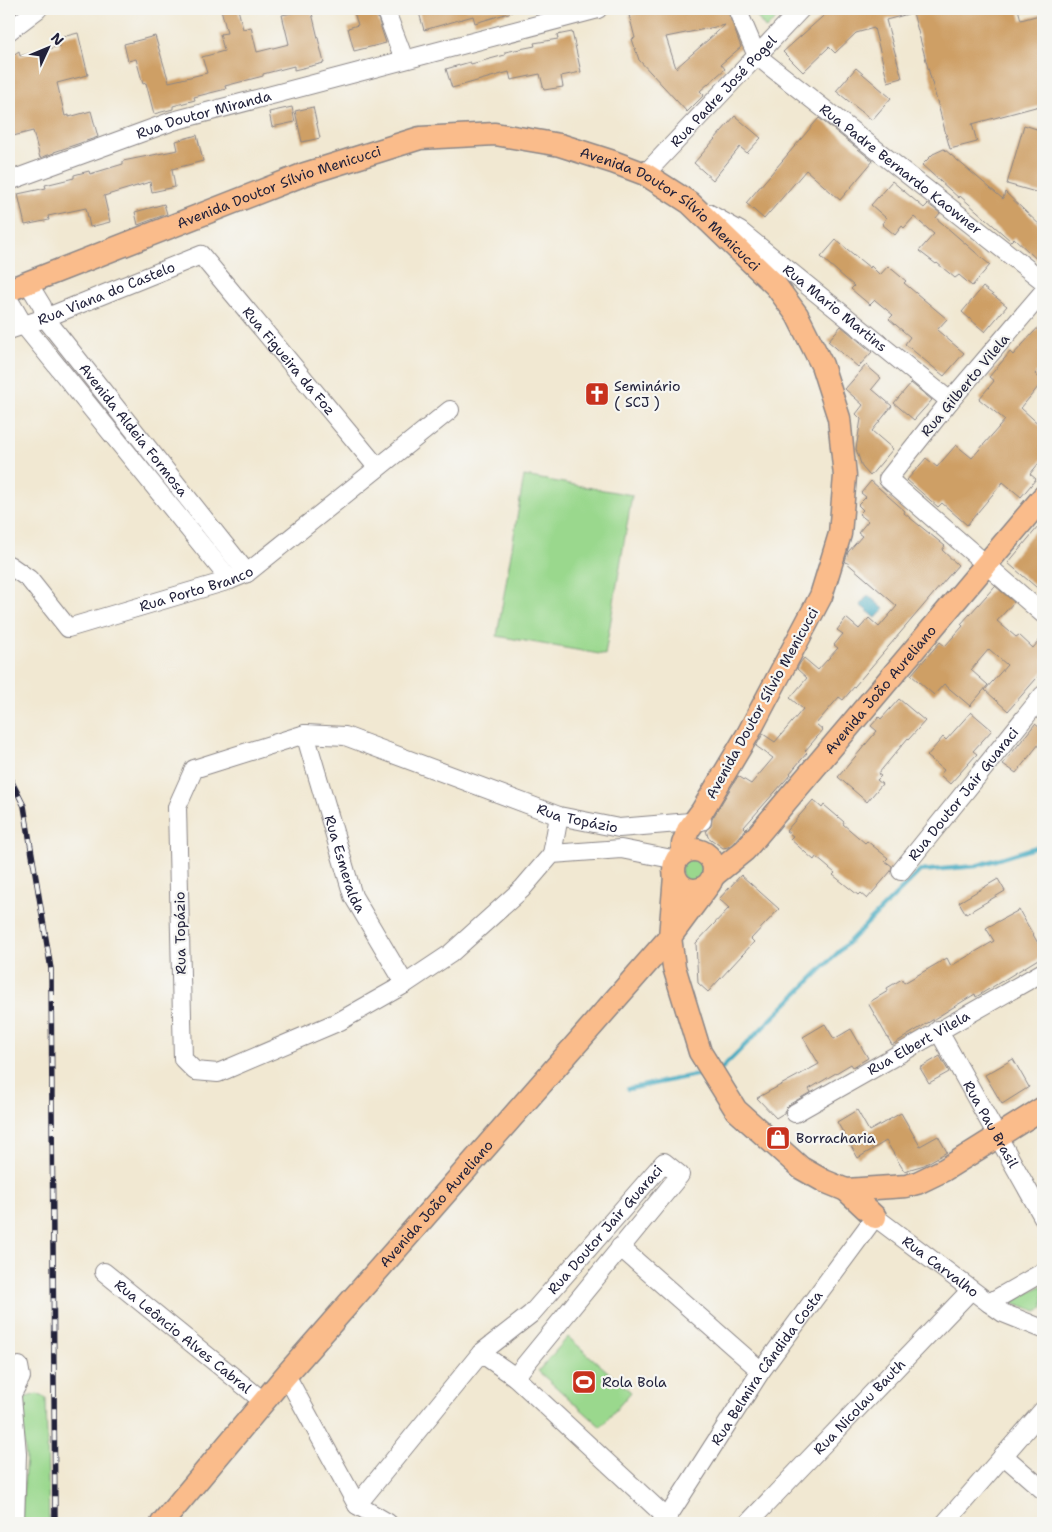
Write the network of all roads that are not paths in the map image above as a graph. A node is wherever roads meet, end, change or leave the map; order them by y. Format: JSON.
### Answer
{"nodes":[{"id":1,"x":38,"y":9,"type":"edge"},
{"id":2,"x":384,"y":9,"type":"edge"},
{"id":3,"x":598,"y":9,"type":"edge"},
{"id":4,"x":737,"y":9,"type":"edge"},
{"id":5,"x":801,"y":9,"type":"edge"},
{"id":6,"x":559,"y":14,"type":"edge"},
{"id":7,"x":9,"y":31,"type":"edge"},
{"id":8,"x":757,"y":56,"type":"junction"},
{"id":9,"x":404,"y":59,"type":"junction"},
{"id":10,"x":645,"y":174,"type":"junction"},
{"id":11,"x":9,"y":180,"type":"edge"},
{"id":12,"x":690,"y":203,"type":"junction"},
{"id":13,"x":201,"y":255,"type":"joint"},
{"id":14,"x":1043,"y":281,"type":"edge"},
{"id":15,"x":19,"y":286,"type":"edge"},
{"id":16,"x":1043,"y":292,"type":"edge"},
{"id":17,"x":9,"y":300,"type":"edge"},
{"id":18,"x":45,"y":318,"type":"junction"},
{"id":19,"x":16,"y":327,"type":"edge"},
{"id":20,"x":76,"y":356,"type":"junction"},
{"id":21,"x":59,"y":368,"type":"junction"},
{"id":22,"x":950,"y":401,"type":"junction"},
{"id":23,"x":117,"y":408,"type":"junction"},
{"id":24,"x":450,"y":410,"type":"dead end"},
{"id":25,"x":101,"y":420,"type":"junction"},
{"id":26,"x":378,"y":467,"type":"junction"},
{"id":27,"x":166,"y":470,"type":"junction"},
{"id":28,"x":150,"y":483,"type":"junction"},
{"id":29,"x":1043,"y":497,"type":"edge"},
{"id":30,"x":204,"y":518,"type":"junction"},
{"id":31,"x":189,"y":530,"type":"junction"},
{"id":32,"x":986,"y":564,"type":"junction"},
{"id":33,"x":9,"y":565,"type":"edge"},
{"id":34,"x":247,"y":573,"type":"junction"},
{"id":35,"x":230,"y":580,"type":"junction"},
{"id":36,"x":1043,"y":614,"type":"edge"},
{"id":37,"x":1043,"y":695,"type":"edge"},
{"id":38,"x":305,"y":734,"type":"junction"},
{"id":39,"x":559,"y":816,"type":"junction"},
{"id":40,"x":700,"y":817,"type":"junction"},
{"id":41,"x":619,"y":828,"type":"junction"},
{"id":42,"x":621,"y":849,"type":"junction"},
{"id":43,"x":552,"y":854,"type":"junction"},
{"id":44,"x":695,"y":865,"type":"junction"},
{"id":45,"x":901,"y":871,"type":"dead end"},
{"id":46,"x":670,"y":937,"type":"junction"},
{"id":47,"x":1043,"y":972,"type":"edge"},
{"id":48,"x":405,"y":984,"type":"junction"},
{"id":49,"x":938,"y":1030,"type":"junction"},
{"id":50,"x":1043,"y":1108,"type":"edge"},
{"id":51,"x":795,"y":1113,"type":"dead end"},
{"id":52,"x":999,"y":1136,"type":"junction"},
{"id":53,"x":846,"y":1190,"type":"junction"},
{"id":54,"x":875,"y":1217,"type":"junction"},
{"id":55,"x":1043,"y":1217,"type":"edge"},
{"id":56,"x":620,"y":1247,"type":"junction"},
{"id":57,"x":104,"y":1272,"type":"dead end"},
{"id":58,"x":1043,"y":1272,"type":"edge"},
{"id":59,"x":970,"y":1291,"type":"junction"},
{"id":60,"x":989,"y":1303,"type":"junction"},
{"id":61,"x":1041,"y":1326,"type":"edge"},
{"id":62,"x":481,"y":1353,"type":"junction"},
{"id":63,"x":19,"y":1366,"type":"dead end"},
{"id":64,"x":761,"y":1371,"type":"junction"},
{"id":65,"x":286,"y":1375,"type":"junction"},
{"id":66,"x":515,"y":1377,"type":"junction"},
{"id":67,"x":10,"y":1398,"type":"edge"},
{"id":68,"x":263,"y":1401,"type":"junction"},
{"id":69,"x":1043,"y":1410,"type":"edge"},
{"id":70,"x":1004,"y":1455,"type":"junction"},
{"id":71,"x":1043,"y":1490,"type":"edge"},
{"id":72,"x":358,"y":1505,"type":"junction"},
{"id":73,"x":664,"y":1520,"type":"edge"},
{"id":74,"x":15,"y":1523,"type":"edge"},
{"id":75,"x":162,"y":1523,"type":"edge"},
{"id":76,"x":388,"y":1523,"type":"edge"},
{"id":77,"x":748,"y":1523,"type":"edge"},
{"id":78,"x":945,"y":1523,"type":"edge"}],
"edges":[{"from":1,"to":7,"type":"street"},
{"from":2,"to":9,"type":"street"},
{"from":3,"to":6,"type":"street","name":"Rua Doutor Miranda"},
{"from":4,"to":8,"type":"street"},
{"from":5,"to":8,"type":"street","name":"Rua Padre José Pogel"},
{"from":6,"to":9,"type":"street","name":"Rua Doutor Miranda"},
{"from":8,"to":10,"type":"street","name":"Rua Padre José Pogel"},
{"from":8,"to":14,"type":"street","name":"Rua Padre Bernardo Kaowner"},
{"from":9,"to":11,"type":"street","name":"Rua Doutor Miranda"},
{"from":10,"to":12,"type":"main road","name":"Avenida Doutor Sílvio Menicucci"},
{"from":10,"to":15,"type":"main road","name":"Avenida Doutor Sílvio Menicucci"},
{"from":12,"to":22,"type":"street","name":"Rua Mario Martins"},
{"from":12,"to":40,"type":"main road","name":"Avenida Doutor Sílvio Menicucci"},
{"from":13,"to":18,"type":"street","name":"Rua Viana do Castelo"},
{"from":13,"to":26,"type":"street","name":"Rua Figueira da Foz"},
{"from":15,"to":18,"type":"street","name":"Avenida Aldeia Formosa"},
{"from":16,"to":22,"type":"street","name":"Rua Gilberto Vilela"},
{"from":17,"to":19,"type":"street","name":"Avenida Aldeia Formosa"},
{"from":18,"to":19,"type":"street","name":"Rua Viana do Castelo"},
{"from":18,"to":20,"type":"street","name":"Avenida Aldeia Formosa"},
{"from":19,"to":21,"type":"street","name":"Avenida Aldeia Formosa"},
{"from":20,"to":21,"type":"street"},
{"from":20,"to":23,"type":"street","name":"Avenida Aldeia Formosa"},
{"from":21,"to":25,"type":"street","name":"Avenida Aldeia Formosa"},
{"from":22,"to":32,"type":"street","name":"Rua Gilberto Vilela"},
{"from":23,"to":25,"type":"street"},
{"from":23,"to":27,"type":"street","name":"Avenida Aldeia Formosa"},
{"from":24,"to":26,"type":"street","name":"Rua Porto Branco"},
{"from":25,"to":28,"type":"street","name":"Avenida Aldeia Formosa"},
{"from":26,"to":34,"type":"street","name":"Rua Porto Branco"},
{"from":27,"to":28,"type":"street"},
{"from":27,"to":30,"type":"street","name":"Avenida Aldeia Formosa"},
{"from":28,"to":31,"type":"street","name":"Avenida Aldeia Formosa"},
{"from":29,"to":32,"type":"main road","name":"Avenida João Aureliano"},
{"from":30,"to":31,"type":"street"},
{"from":30,"to":34,"type":"street","name":"Avenida Aldeia Formosa"},
{"from":31,"to":35,"type":"street","name":"Avenida Aldeia Formosa"},
{"from":32,"to":36,"type":"street"},
{"from":32,"to":44,"type":"main road","name":"Avenida João Aureliano"},
{"from":33,"to":35,"type":"street","name":"Rua Porto Branco"},
{"from":34,"to":35,"type":"street","name":"Rua Porto Branco"},
{"from":37,"to":45,"type":"street","name":"Rua Doutor Jair Guaraci"},
{"from":38,"to":39,"type":"street","name":"Rua Topázio"},
{"from":38,"to":48,"type":"street","name":"Rua Esmeralda"},
{"from":38,"to":48,"type":"street","name":"Rua Topázio"},
{"from":39,"to":41,"type":"street","name":"Rua Topázio"},
{"from":39,"to":43,"type":"street"},
{"from":40,"to":41,"type":"street","name":"Rua Topázio"},
{"from":40,"to":44,"type":"main road","name":"Avenida Doutor Sílvio Menicucci"},
{"from":41,"to":42,"type":"street"},
{"from":42,"to":43,"type":"street","name":"Rua Topázio"},
{"from":42,"to":44,"type":"street","name":"Rua Topázio"},
{"from":43,"to":48,"type":"street","name":"Rua Topázio"},
{"from":44,"to":46,"type":"main road","name":"Avenida João Aureliano"},
{"from":44,"to":46,"type":"main road","name":"Avenida Doutor Sílvio Menicucci"},
{"from":46,"to":53,"type":"main road","name":"Avenida Doutor Sílvio Menicucci"},
{"from":46,"to":65,"type":"main road","name":"Avenida João Aureliano"},
{"from":47,"to":49,"type":"street","name":"Rua Elbert Vilela"},
{"from":49,"to":51,"type":"street","name":"Rua Elbert Vilela"},
{"from":49,"to":52,"type":"street","name":"Rua Pau Brasil"},
{"from":50,"to":52,"type":"main road","name":"Avenida Doutor Sílvio Menicucci"},
{"from":52,"to":53,"type":"main road","name":"Avenida Doutor Sílvio Menicucci"},
{"from":52,"to":55,"type":"street","name":"Rua Pau Brasil"},
{"from":53,"to":54,"type":"main road","name":"Rua Carvalho"},
{"from":54,"to":59,"type":"street","name":"Rua Carvalho"},
{"from":54,"to":64,"type":"street","name":"Rua Belmira Cândida Costa"},
{"from":56,"to":62,"type":"street","name":"Rua Doutor Jair Guaraci"},
{"from":56,"to":64,"type":"street"},
{"from":56,"to":66,"type":"street","name":"Rua Doutor Jair Guaraci"},
{"from":57,"to":68,"type":"street","name":"Rua Leôncio Alves Cabral"},
{"from":58,"to":60,"type":"street"},
{"from":59,"to":60,"type":"street","name":"Rua Carvalho"},
{"from":59,"to":77,"type":"street","name":"Rua Nicolau Bauth"},
{"from":60,"to":61,"type":"street","name":"Rua Carvalho"},
{"from":62,"to":66,"type":"street"},
{"from":62,"to":72,"type":"street","name":"Rua Doutor Jair Guaraci"},
{"from":63,"to":67,"type":"street"},
{"from":64,"to":73,"type":"street","name":"Rua Belmira Cândida Costa"},
{"from":65,"to":68,"type":"main road","name":"Avenida João Aureliano"},
{"from":65,"to":72,"type":"street"},
{"from":66,"to":73,"type":"street"},
{"from":67,"to":74,"type":"street"},
{"from":68,"to":75,"type":"main road","name":"Avenida João Aureliano"},
{"from":69,"to":70,"type":"street"},
{"from":70,"to":71,"type":"street"},
{"from":70,"to":78,"type":"street"},
{"from":72,"to":76,"type":"street"}]}
